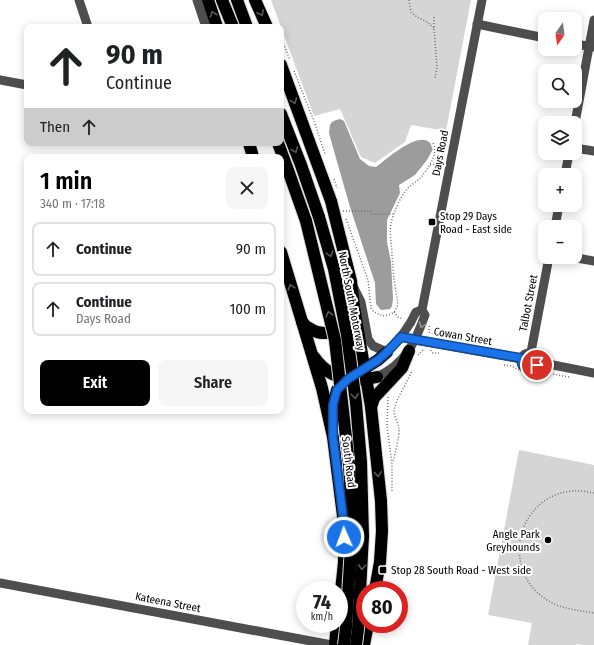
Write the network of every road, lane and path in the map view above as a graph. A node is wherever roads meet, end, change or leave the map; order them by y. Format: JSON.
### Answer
{"nodes":[{"id":1,"x":79,"y":0,"type":"edge"},
{"id":2,"x":198,"y":0,"type":"edge"},
{"id":3,"x":208,"y":0,"type":"edge"},
{"id":4,"x":222,"y":0,"type":"edge"},
{"id":5,"x":237,"y":0,"type":"edge"},
{"id":6,"x":255,"y":0,"type":"edge"},
{"id":7,"x":409,"y":0,"type":"edge"},
{"id":8,"x":482,"y":0,"type":"edge"},
{"id":9,"x":434,"y":17,"type":"dead end"},
{"id":10,"x":594,"y":20,"type":"edge"},
{"id":11,"x":87,"y":24,"type":"edge"},
{"id":12,"x":205,"y":24,"type":"edge"},
{"id":13,"x":217,"y":24,"type":"edge"},
{"id":14,"x":232,"y":24,"type":"edge"},
{"id":15,"x":246,"y":24,"type":"edge"},
{"id":16,"x":266,"y":24,"type":"edge"},
{"id":17,"x":477,"y":24,"type":"junction"},
{"id":18,"x":434,"y":28,"type":"junction"},
{"id":19,"x":538,"y":37,"type":"edge"},
{"id":20,"x":582,"y":45,"type":"edge"},
{"id":21,"x":592,"y":47,"type":"edge"},
{"id":22,"x":284,"y":73,"type":"edge"},
{"id":23,"x":435,"y":78,"type":"dead end"},
{"id":24,"x":0,"y":80,"type":"edge"},
{"id":25,"x":24,"y":84,"type":"edge"},
{"id":26,"x":577,"y":116,"type":"edge"},
{"id":27,"x":284,"y":122,"type":"edge"},
{"id":28,"x":433,"y":143,"type":"dead end"},
{"id":29,"x":582,"y":149,"type":"edge"},
{"id":30,"x":594,"y":151,"type":"edge"},
{"id":31,"x":284,"y":159,"type":"edge"},
{"id":32,"x":446,"y":162,"type":"dead end"},
{"id":33,"x":429,"y":165,"type":"junction"},
{"id":34,"x":332,"y":174,"type":"dead end"},
{"id":35,"x":338,"y":193,"type":"dead end"},
{"id":36,"x":343,"y":211,"type":"dead end"},
{"id":37,"x":393,"y":214,"type":"junction"},
{"id":38,"x":346,"y":218,"type":"dead end"},
{"id":39,"x":582,"y":259,"type":"edge"},
{"id":40,"x":594,"y":261,"type":"edge"},
{"id":41,"x":284,"y":262,"type":"edge"},
{"id":42,"x":548,"y":264,"type":"edge"},
{"id":43,"x":351,"y":281,"type":"junction"},
{"id":44,"x":354,"y":308,"type":"junction"},
{"id":45,"x":422,"y":310,"type":"junction"},
{"id":46,"x":394,"y":312,"type":"junction"},
{"id":47,"x":404,"y":320,"type":"dead end"},
{"id":48,"x":302,"y":322,"type":"junction"},
{"id":49,"x":428,"y":325,"type":"dead end"},
{"id":50,"x":401,"y":337,"type":"junction"},
{"id":51,"x":433,"y":337,"type":"dead end"},
{"id":52,"x":415,"y":340,"type":"junction"},
{"id":53,"x":424,"y":349,"type":"dead end"},
{"id":54,"x":431,"y":350,"type":"dead end"},
{"id":55,"x":387,"y":352,"type":"junction"},
{"id":56,"x":531,"y":352,"type":"junction"},
{"id":57,"x":440,"y":353,"type":"dead end"},
{"id":58,"x":415,"y":354,"type":"junction"},
{"id":59,"x":521,"y":358,"type":"junction"},
{"id":60,"x":538,"y":362,"type":"junction"},
{"id":61,"x":503,"y":365,"type":"dead end"},
{"id":62,"x":414,"y":366,"type":"dead end"},
{"id":63,"x":594,"y":373,"type":"edge"},
{"id":64,"x":369,"y":375,"type":"junction"},
{"id":65,"x":571,"y":377,"type":"dead end"},
{"id":66,"x":348,"y":379,"type":"junction"},
{"id":67,"x":388,"y":396,"type":"dead end"},
{"id":68,"x":371,"y":407,"type":"junction"},
{"id":69,"x":333,"y":437,"type":"junction"},
{"id":70,"x":376,"y":450,"type":"junction"},
{"id":71,"x":336,"y":452,"type":"junction"},
{"id":72,"x":392,"y":464,"type":"junction"},
{"id":73,"x":392,"y":491,"type":"dead end"},
{"id":74,"x":594,"y":493,"type":"edge"},
{"id":75,"x":342,"y":581,"type":"edge"},
{"id":76,"x":377,"y":581,"type":"edge"},
{"id":77,"x":0,"y":583,"type":"edge"},
{"id":78,"x":594,"y":613,"type":"edge"},
{"id":79,"x":336,"y":633,"type":"edge"},
{"id":80,"x":366,"y":633,"type":"edge"},
{"id":81,"x":334,"y":645,"type":"edge"},
{"id":82,"x":344,"y":645,"type":"edge"},
{"id":83,"x":356,"y":645,"type":"edge"},
{"id":84,"x":364,"y":645,"type":"edge"}],
"edges":[{"from":1,"to":11,"type":"street"},
{"from":2,"to":12,"type":"street"},
{"from":13,"to":3,"type":"highway","one_way":true},
{"from":4,"to":14,"type":"highway"},
{"from":5,"to":15,"type":"highway"},
{"from":6,"to":16,"type":"highway","one_way":true},
{"from":7,"to":18,"type":"path"},
{"from":8,"to":17,"type":"street","name":"Days Road"},
{"from":9,"to":18,"type":"path"},
{"from":10,"to":21,"type":"street"},
{"from":17,"to":19,"type":"street"},
{"from":17,"to":45,"type":"street","name":"Days Road"},
{"from":18,"to":23,"type":"path"},
{"from":20,"to":21,"type":"street"},
{"from":21,"to":26,"type":"street"},
{"from":22,"to":43,"type":"highway","one_way":true},
{"from":24,"to":25,"type":"street"},
{"from":27,"to":83,"type":"highway","name":"North South Motorway","one_way":true,"bridge":true},
{"from":28,"to":33,"type":"path"},
{"from":29,"to":30,"type":"street"},
{"from":82,"to":31,"type":"highway","one_way":true,"bridge":true},
{"from":32,"to":33,"type":"path"},
{"from":33,"to":37,"type":"path"},
{"from":34,"to":35,"type":"path"},
{"from":36,"to":37,"type":"path"},
{"from":37,"to":46,"type":"path"},
{"from":38,"to":46,"type":"path"},
{"from":39,"to":40,"type":"street"},
{"from":48,"to":41,"type":"highway","name":"South Road","one_way":true},
{"from":42,"to":56,"type":"street","name":"Talbot Street"},
{"from":43,"to":44,"type":"highway"},
{"from":43,"to":55,"type":"street"},
{"from":44,"to":48,"type":"highway"},
{"from":44,"to":64,"type":"highway"},
{"from":45,"to":50,"type":"street","name":"Days Road"},
{"from":45,"to":52,"type":"street","name":"Days Road","one_way":true},
{"from":46,"to":47,"type":"path"},
{"from":48,"to":66,"type":"highway"},
{"from":48,"to":69,"type":"highway","name":"South Road"},
{"from":49,"to":51,"type":"path"},
{"from":50,"to":52,"type":"street","name":"Cowan Street"},
{"from":50,"to":55,"type":"street","name":"Days Road"},
{"from":52,"to":58,"type":"street","name":"Days Road"},
{"from":52,"to":59,"type":"street","name":"Cowan Street"},
{"from":53,"to":58,"type":"path"},
{"from":54,"to":57,"type":"path"},
{"from":55,"to":64,"type":"highway"},
{"from":56,"to":59,"type":"street"},
{"from":56,"to":60,"type":"street"},
{"from":58,"to":64,"type":"street","name":"Days Road"},
{"from":58,"to":68,"type":"highway"},
{"from":59,"to":60,"type":"street"},
{"from":60,"to":63,"type":"street"},
{"from":61,"to":65,"type":"path"},
{"from":62,"to":72,"type":"path"},
{"from":64,"to":66,"type":"highway"},
{"from":64,"to":68,"type":"highway"},
{"from":66,"to":69,"type":"highway"},
{"from":67,"to":72,"type":"path"},
{"from":68,"to":70,"type":"highway"},
{"from":69,"to":71,"type":"highway","name":"South Road"},
{"from":70,"to":71,"type":"highway"},
{"from":70,"to":76,"type":"highway","one_way":true},
{"from":71,"to":75,"type":"highway","name":"South Road"},
{"from":72,"to":73,"type":"path"},
{"from":74,"to":78,"type":"path"},
{"from":77,"to":81,"type":"street","name":"Kateena Street"},
{"from":79,"to":81,"type":"highway"},
{"from":80,"to":84,"type":"highway"}]}
